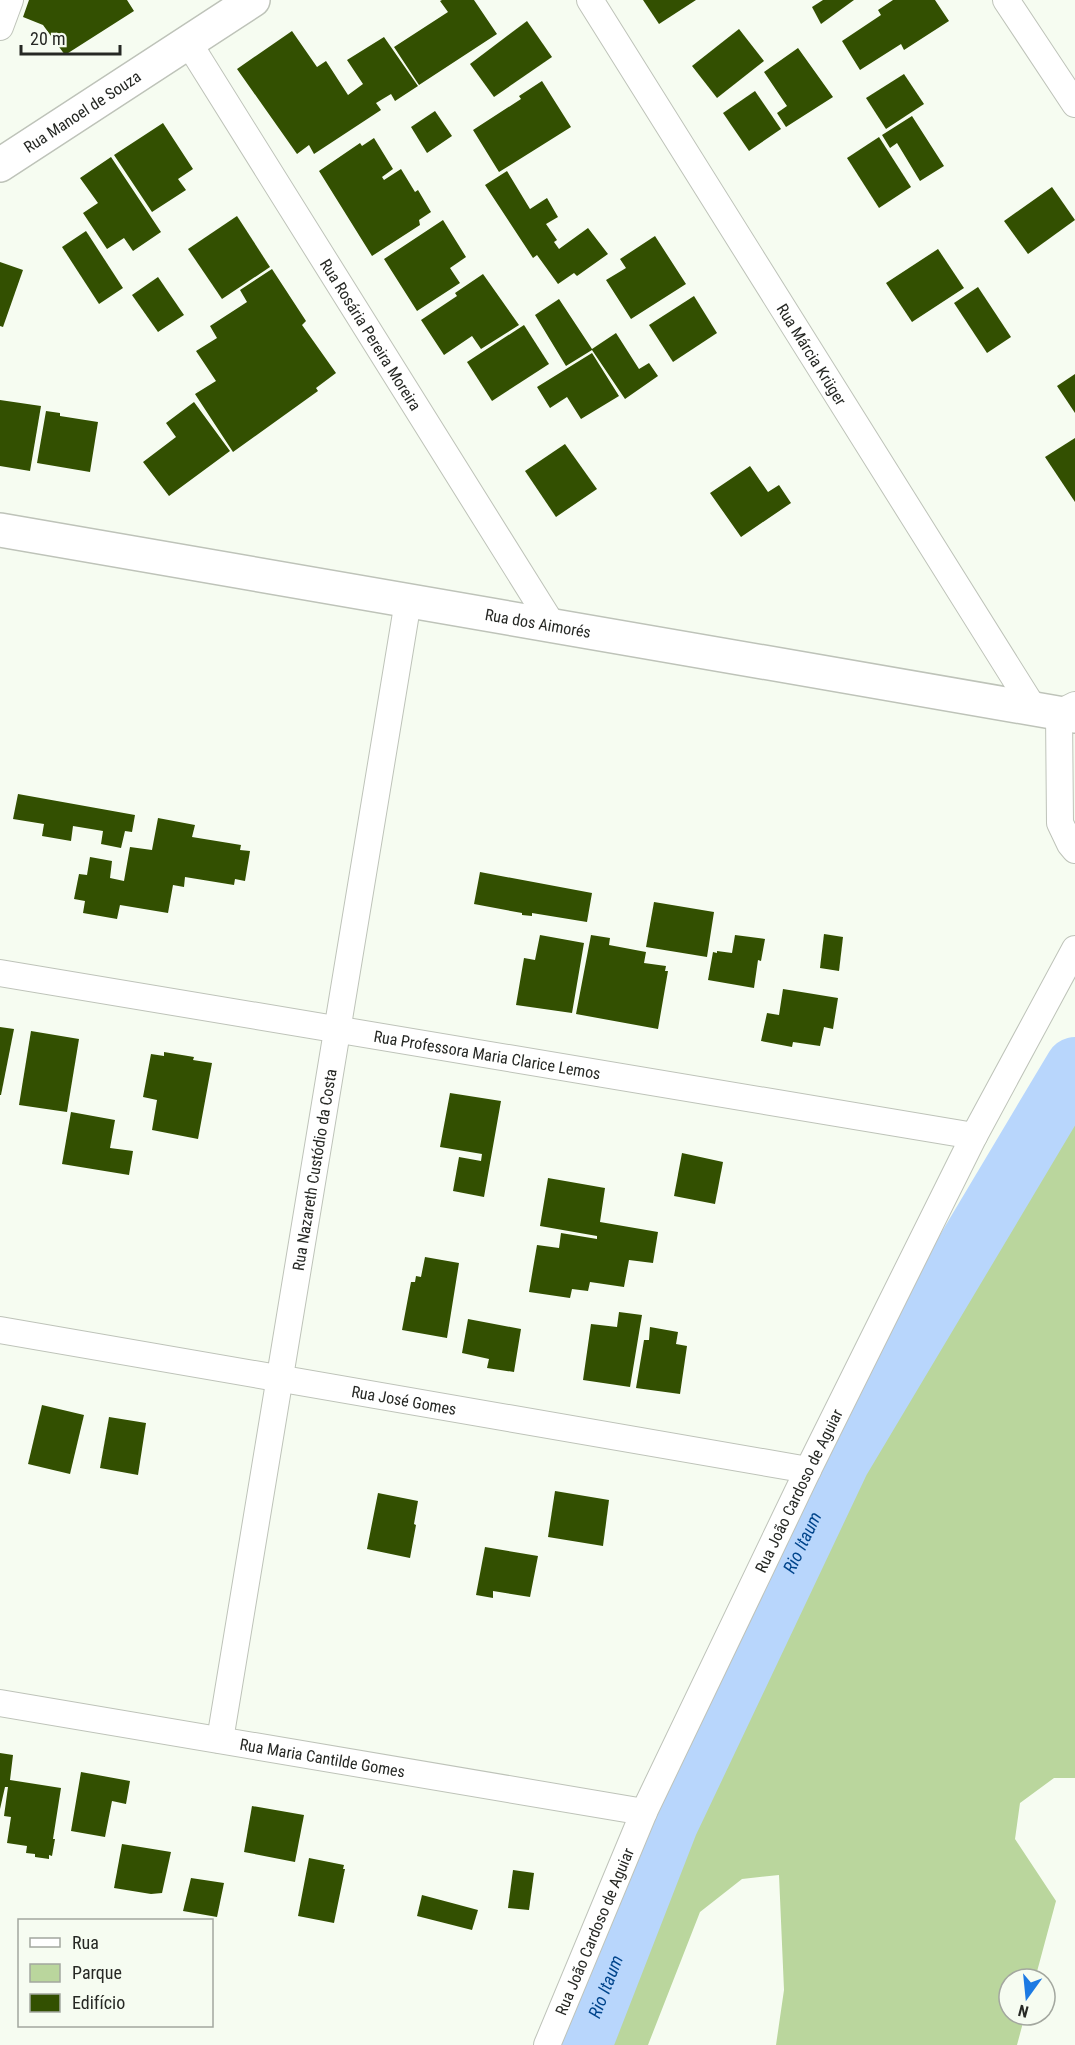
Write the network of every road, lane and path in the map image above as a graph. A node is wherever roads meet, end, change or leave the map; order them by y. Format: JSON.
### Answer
{"nodes":[{"id":1,"x":10,"y":0,"type":"edge"},
{"id":2,"x":253,"y":0,"type":"edge"},
{"id":3,"x":590,"y":0,"type":"edge"},
{"id":4,"x":1006,"y":0,"type":"edge"},
{"id":5,"x":0,"y":27,"type":"edge"},
{"id":6,"x":188,"y":42,"type":"junction"},
{"id":7,"x":1075,"y":104,"type":"edge"},
{"id":8,"x":0,"y":165,"type":"edge"},
{"id":9,"x":0,"y":530,"type":"edge"},
{"id":10,"x":408,"y":601,"type":"junction"},
{"id":11,"x":553,"y":626,"type":"junction"},
{"id":12,"x":1061,"y":711,"type":"edge"},
{"id":13,"x":1075,"y":850,"type":"edge"},
{"id":14,"x":1075,"y":949,"type":"edge"},
{"id":15,"x":0,"y":973,"type":"edge"},
{"id":16,"x":337,"y":1029,"type":"junction"},
{"id":17,"x":974,"y":1136,"type":"junction"},
{"id":18,"x":0,"y":1330,"type":"edge"},
{"id":19,"x":279,"y":1378,"type":"junction"},
{"id":20,"x":808,"y":1470,"type":"junction"},
{"id":21,"x":0,"y":1703,"type":"edge"},
{"id":22,"x":220,"y":1740,"type":"junction"},
{"id":23,"x":644,"y":1812,"type":"junction"},
{"id":24,"x":547,"y":2045,"type":"edge"}],
"edges":[{"from":1,"to":5,"type":"street"},
{"from":2,"to":6,"type":"street","name":"Rua Manoel de Souza"},
{"from":3,"to":12,"type":"street","name":"Rua Márcia Krüger"},
{"from":4,"to":7,"type":"street"},
{"from":6,"to":8,"type":"street","name":"Rua Manoel de Souza"},
{"from":6,"to":11,"type":"street","name":"Rua Rosária Pereira Moreira"},
{"from":9,"to":10,"type":"street","name":"Rua dos Aimorés"},
{"from":10,"to":11,"type":"street","name":"Rua dos Aimorés"},
{"from":10,"to":16,"type":"street","name":"Rua Nazareth Custódio da Costa"},
{"from":11,"to":12,"type":"street","name":"Rua dos Aimorés"},
{"from":12,"to":13,"type":"street"},
{"from":14,"to":17,"type":"street","name":"Rua João Cardoso de Aguiar"},
{"from":15,"to":16,"type":"street","name":"Rua Professora Maria Clarice Lemos"},
{"from":16,"to":17,"type":"street","name":"Rua Professora Maria Clarice Lemos"},
{"from":16,"to":19,"type":"street","name":"Rua Nazareth Custódio da Costa"},
{"from":17,"to":20,"type":"street","name":"Rua João Cardoso de Aguiar"},
{"from":18,"to":19,"type":"street","name":"Rua José Gomes"},
{"from":19,"to":20,"type":"street","name":"Rua José Gomes"},
{"from":19,"to":22,"type":"street","name":"Rua Nazareth Custódio da Costa"},
{"from":20,"to":23,"type":"street","name":"Rua João Cardoso de Aguiar"},
{"from":21,"to":22,"type":"street","name":"Rua Maria Cantilde Gomes"},
{"from":22,"to":23,"type":"street","name":"Rua Maria Cantilde Gomes"},
{"from":23,"to":24,"type":"street","name":"Rua João Cardoso de Aguiar"}]}
